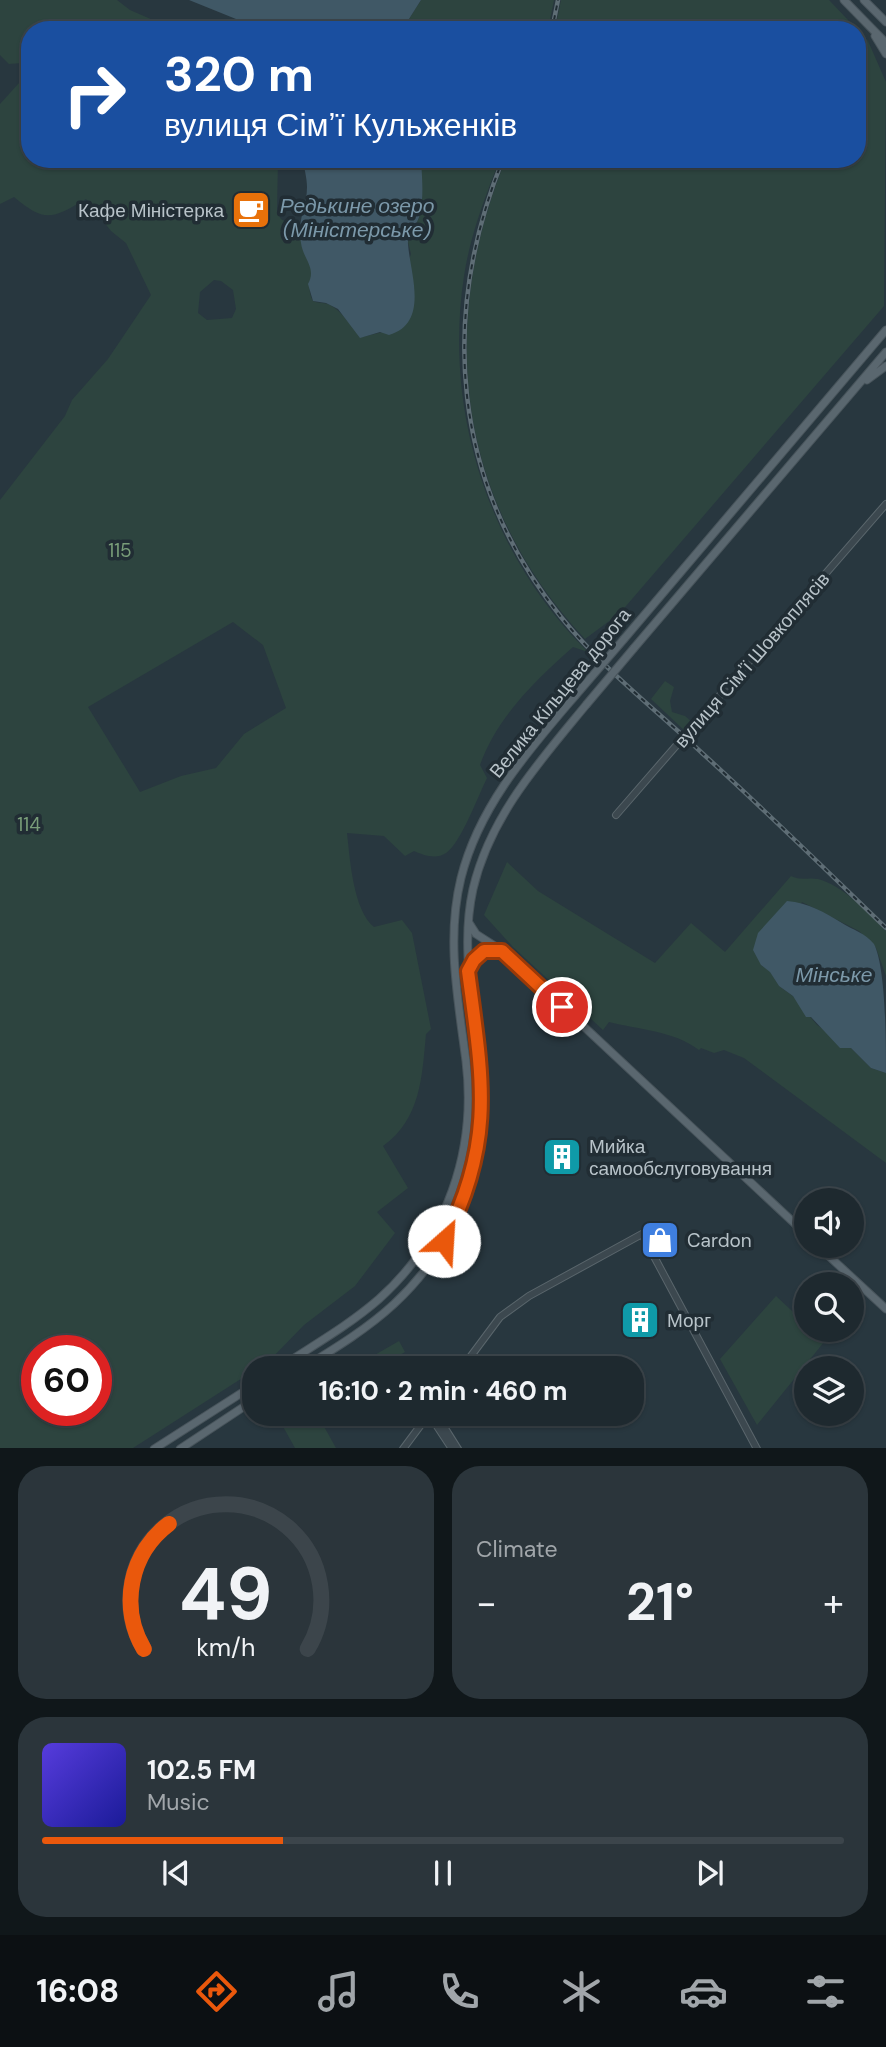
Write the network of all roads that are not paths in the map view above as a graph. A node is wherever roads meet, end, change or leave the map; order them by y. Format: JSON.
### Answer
{"nodes":[{"id":1,"x":844,"y":0,"type":"edge"},
{"id":2,"x":864,"y":0,"type":"edge"},
{"id":3,"x":865,"y":21,"type":"edge"},
{"id":4,"x":886,"y":21,"type":"edge"},
{"id":5,"x":867,"y":23,"type":"joint"},
{"id":6,"x":886,"y":43,"type":"edge"},
{"id":7,"x":886,"y":54,"type":"edge"},
{"id":8,"x":886,"y":323,"type":"edge"},
{"id":9,"x":886,"y":330,"type":"edge"},
{"id":10,"x":878,"y":339,"type":"junction"},
{"id":11,"x":886,"y":352,"type":"edge"},
{"id":12,"x":886,"y":366,"type":"edge"},
{"id":13,"x":855,"y":388,"type":"junction"},
{"id":14,"x":886,"y":504,"type":"edge"},
{"id":15,"x":616,"y":815,"type":"dead end"},
{"id":16,"x":468,"y":922,"type":"junction"},
{"id":17,"x":502,"y":951,"type":"junction"},
{"id":18,"x":468,"y":971,"type":"junction"},
{"id":19,"x":794,"y":1223,"type":"edge"},
{"id":20,"x":831,"y":1258,"type":"edge"},
{"id":21,"x":886,"y":1309,"type":"edge"},
{"id":22,"x":297,"y":1356,"type":"edge"},
{"id":23,"x":321,"y":1356,"type":"edge"},
{"id":24,"x":471,"y":1356,"type":"edge"},
{"id":25,"x":242,"y":1393,"type":"edge"},
{"id":26,"x":242,"y":1408,"type":"edge"},
{"id":27,"x":420,"y":1426,"type":"edge"},
{"id":28,"x":437,"y":1426,"type":"edge"},
{"id":29,"x":444,"y":1426,"type":"edge"},
{"id":30,"x":154,"y":1448,"type":"edge"},
{"id":31,"x":180,"y":1448,"type":"edge"},
{"id":32,"x":403,"y":1448,"type":"edge"},
{"id":33,"x":452,"y":1448,"type":"edge"},
{"id":34,"x":458,"y":1448,"type":"edge"},
{"id":35,"x":757,"y":1448,"type":"edge"}],
"edges":[{"from":1,"to":3,"type":"main road"},
{"from":2,"to":4,"type":"main road"},
{"from":5,"to":6,"type":"main road"},
{"from":5,"to":7,"type":"main road"},
{"from":8,"to":10,"type":"main road"},
{"from":9,"to":10,"type":"main road","name":"Велика Кільцева дорога"},
{"from":10,"to":22,"type":"main road","name":"Велика Кільцева дорога","bridge":true},
{"from":11,"to":13,"type":"main road","name":"Велика Кільцева дорога"},
{"from":12,"to":13,"type":"main road"},
{"from":13,"to":16,"type":"main road","name":"Велика Кільцева дорога","bridge":true},
{"from":14,"to":15,"type":"street","name":"вулиця Сімʼї Шовкоплясів"},
{"from":16,"to":17,"type":"main road"},
{"from":16,"to":18,"type":"main road","name":"Велика Кільцева дорога"},
{"from":17,"to":18,"type":"main road"},
{"from":17,"to":19,"type":"main road"},
{"from":18,"to":23,"type":"main road","name":"Велика Кільцева дорога"},
{"from":20,"to":21,"type":"main road"},
{"from":24,"to":35,"type":"street"},
{"from":25,"to":30,"type":"main road"},
{"from":26,"to":31,"type":"main road"},
{"from":27,"to":32,"type":"street"},
{"from":28,"to":33,"type":"street"},
{"from":29,"to":34,"type":"street"}]}
